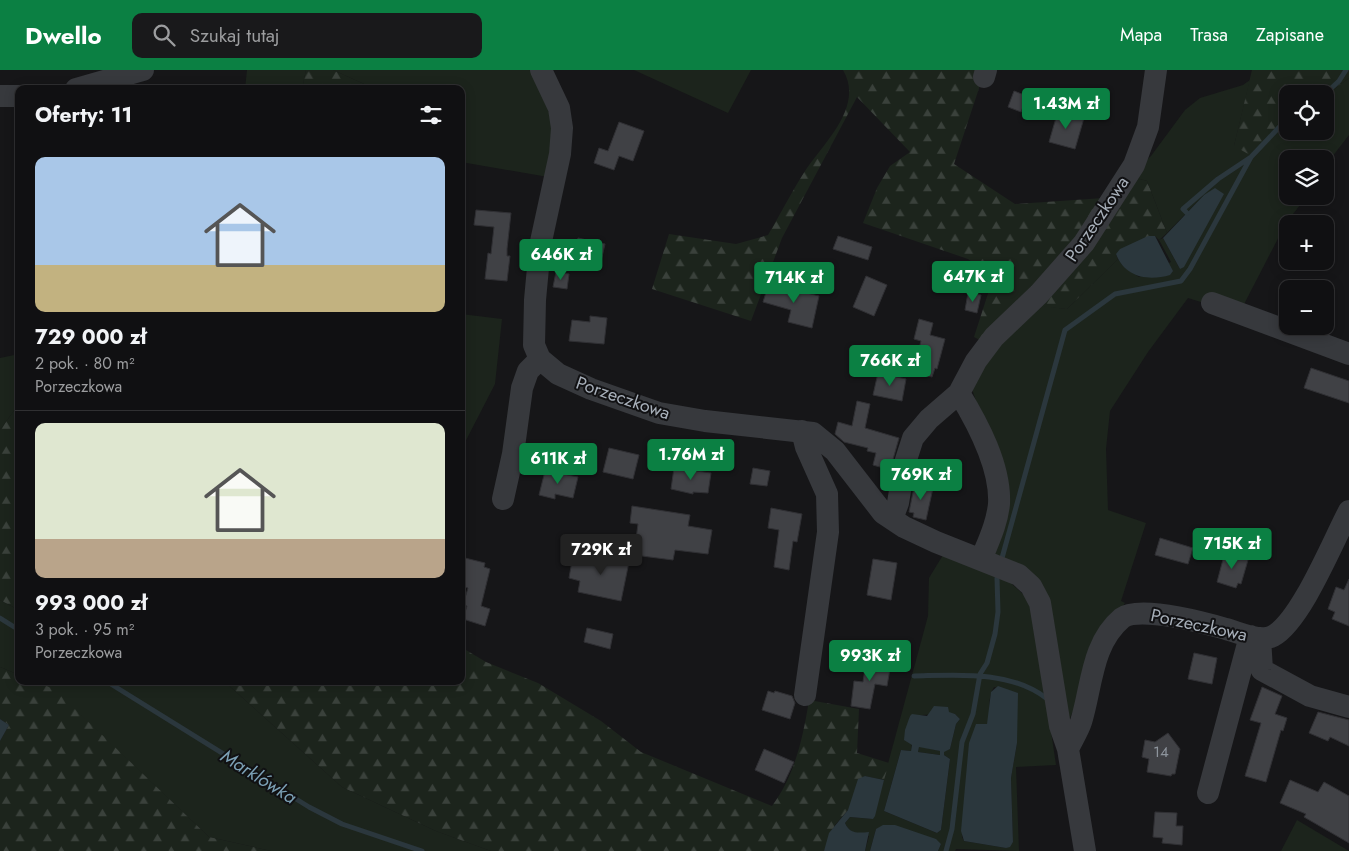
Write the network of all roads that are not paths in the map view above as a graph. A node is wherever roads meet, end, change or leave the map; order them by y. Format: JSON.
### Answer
{"nodes":[{"id":1,"x":143,"y":70,"type":"edge"},
{"id":2,"x":541,"y":70,"type":"edge"},
{"id":3,"x":1156,"y":70,"type":"edge"},
{"id":4,"x":90,"y":85,"type":"edge"},
{"id":5,"x":0,"y":96,"type":"edge"},
{"id":6,"x":15,"y":96,"type":"edge"},
{"id":7,"x":1212,"y":303,"type":"dead end"},
{"id":8,"x":1349,"y":354,"type":"edge"},
{"id":9,"x":540,"y":359,"type":"junction"},
{"id":10,"x":960,"y":392,"type":"junction"},
{"id":11,"x":812,"y":427,"type":"junction"},
{"id":12,"x":503,"y":499,"type":"dead end"},
{"id":13,"x":1349,"y":511,"type":"edge"},
{"id":14,"x":892,"y":519,"type":"junction"},
{"id":15,"x":981,"y":560,"type":"junction"},
{"id":16,"x":1255,"y":637,"type":"junction"},
{"id":17,"x":805,"y":695,"type":"dead end"},
{"id":18,"x":1349,"y":707,"type":"edge"},
{"id":19,"x":1068,"y":749,"type":"junction"},
{"id":20,"x":1208,"y":793,"type":"dead end"},
{"id":21,"x":1085,"y":851,"type":"edge"}],
"edges":[{"from":1,"to":4,"type":"street"},
{"from":2,"to":9,"type":"street"},
{"from":3,"to":10,"type":"street","name":"Porzeczkowa"},
{"from":5,"to":6,"type":"street"},
{"from":7,"to":8,"type":"street"},
{"from":9,"to":11,"type":"street","name":"Porzeczkowa"},
{"from":9,"to":12,"type":"street"},
{"from":10,"to":14,"type":"street","name":"Porzeczkowa"},
{"from":10,"to":15,"type":"street"},
{"from":11,"to":14,"type":"street"},
{"from":11,"to":17,"type":"street"},
{"from":13,"to":16,"type":"street","name":"Porzeczkowa"},
{"from":14,"to":15,"type":"street"},
{"from":15,"to":19,"type":"street"},
{"from":16,"to":18,"type":"street"},
{"from":16,"to":19,"type":"street","name":"Porzeczkowa"},
{"from":16,"to":20,"type":"street"},
{"from":19,"to":21,"type":"street"}]}
